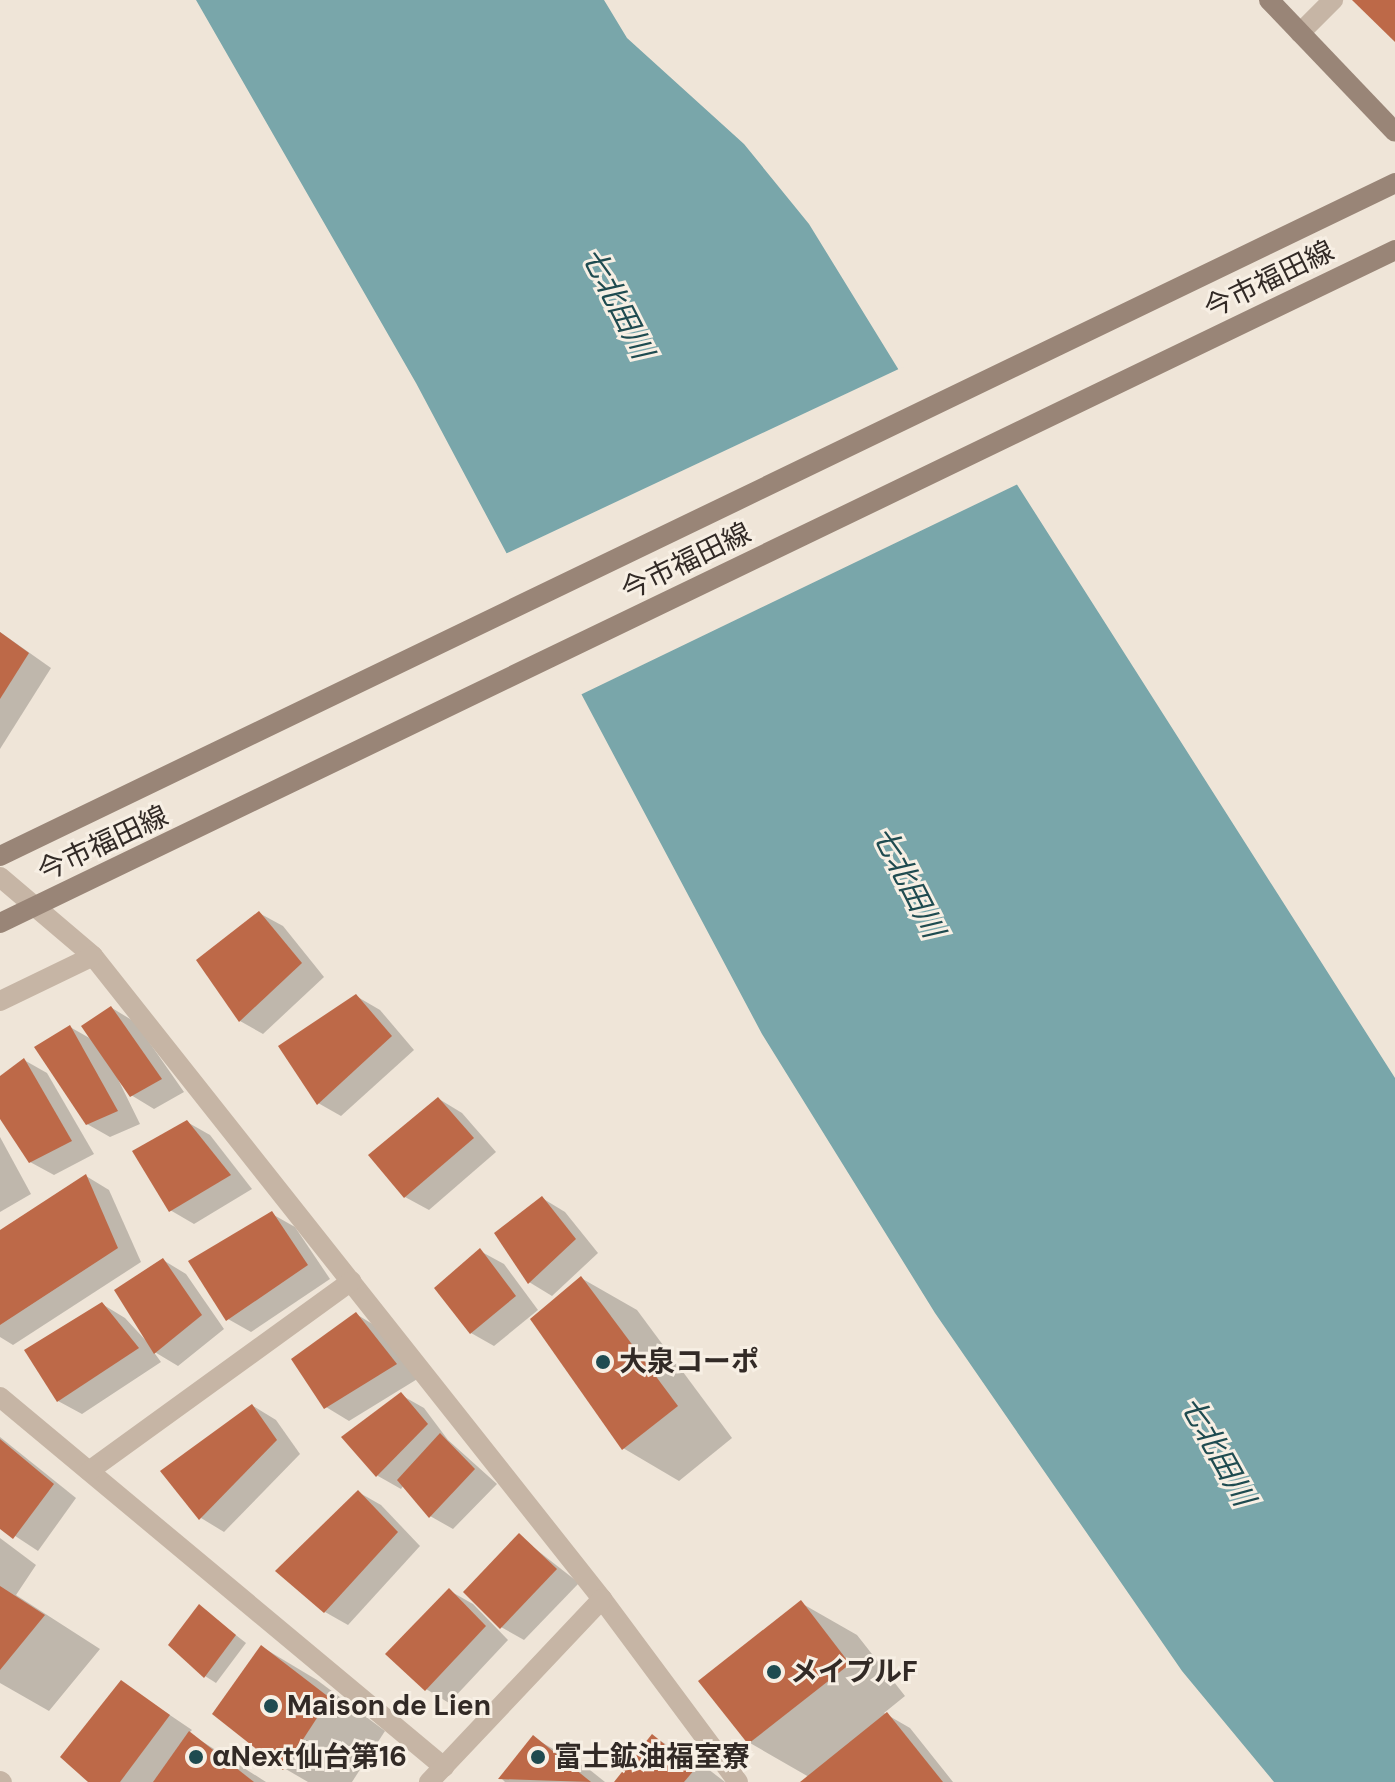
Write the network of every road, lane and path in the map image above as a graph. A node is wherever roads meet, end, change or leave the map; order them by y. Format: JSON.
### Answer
{"nodes":[{"id":1,"x":1269,"y":0,"type":"edge"},
{"id":2,"x":1333,"y":0,"type":"edge"},
{"id":3,"x":1300,"y":33,"type":"junction"},
{"id":4,"x":1393,"y":127,"type":"edge"},
{"id":5,"x":1395,"y":183,"type":"edge"},
{"id":6,"x":1395,"y":250,"type":"edge"},
{"id":7,"x":0,"y":856,"type":"edge"},
{"id":8,"x":0,"y":877,"type":"edge"},
{"id":9,"x":0,"y":923,"type":"edge"},
{"id":10,"x":93,"y":956,"type":"junction"},
{"id":11,"x":0,"y":1001,"type":"edge"},
{"id":12,"x":351,"y":1281,"type":"junction"},
{"id":13,"x":0,"y":1397,"type":"edge"},
{"id":14,"x":89,"y":1471,"type":"junction"},
{"id":15,"x":602,"y":1599,"type":"junction"},
{"id":16,"x":444,"y":1767,"type":"junction"},
{"id":17,"x":429,"y":1782,"type":"edge"},
{"id":18,"x":738,"y":1782,"type":"edge"}],
"edges":[{"from":1,"to":3,"type":"main road"},
{"from":2,"to":3,"type":"street"},
{"from":3,"to":4,"type":"main road"},
{"from":5,"to":7,"type":"main road","name":"今市福田線"},
{"from":6,"to":9,"type":"main road","name":"今市福田線"},
{"from":8,"to":10,"type":"street"},
{"from":10,"to":11,"type":"street"},
{"from":10,"to":12,"type":"street"},
{"from":12,"to":14,"type":"street"},
{"from":12,"to":15,"type":"street"},
{"from":13,"to":14,"type":"street"},
{"from":14,"to":16,"type":"street"},
{"from":15,"to":16,"type":"street"},
{"from":15,"to":18,"type":"street"},
{"from":16,"to":17,"type":"street"}]}
